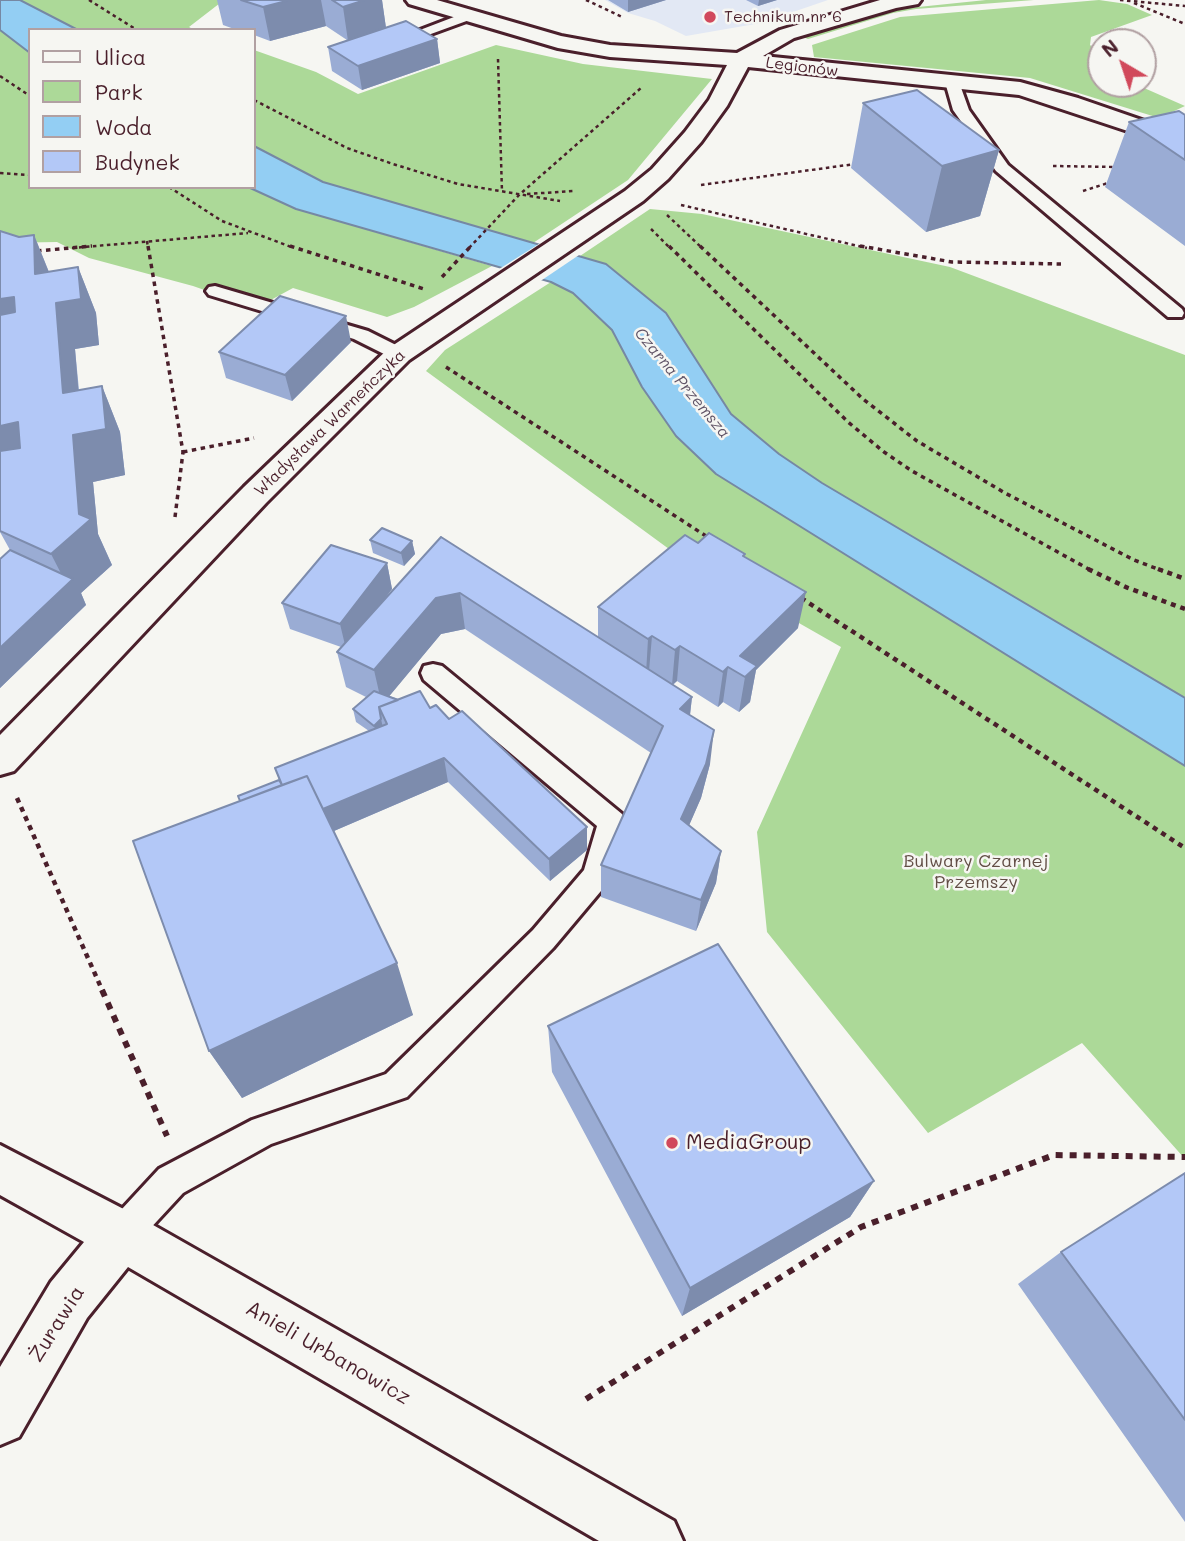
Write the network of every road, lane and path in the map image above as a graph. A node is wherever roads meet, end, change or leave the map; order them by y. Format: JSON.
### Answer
{"nodes":[{"id":1,"x":89,"y":0,"type":"edge"},
{"id":2,"x":416,"y":0,"type":"edge"},
{"id":3,"x":586,"y":0,"type":"edge"},
{"id":4,"x":911,"y":0,"type":"edge"},
{"id":5,"x":1120,"y":0,"type":"edge"},
{"id":6,"x":1129,"y":1,"type":"edge"},
{"id":7,"x":1185,"y":6,"type":"edge"},
{"id":8,"x":467,"y":16,"type":"junction"},
{"id":9,"x":623,"y":17,"type":"dead end"},
{"id":10,"x":1185,"y":24,"type":"edge"},
{"id":11,"x":134,"y":28,"type":"edge"},
{"id":12,"x":377,"y":48,"type":"edge"},
{"id":13,"x":497,"y":48,"type":"dead end"},
{"id":14,"x":741,"y":60,"type":"junction"},
{"id":15,"x":0,"y":76,"type":"edge"},
{"id":16,"x":952,"y":82,"type":"junction"},
{"id":17,"x":642,"y":87,"type":"dead end"},
{"id":18,"x":28,"y":95,"type":"edge"},
{"id":19,"x":256,"y":101,"type":"edge"},
{"id":20,"x":1174,"y":134,"type":"edge"},
{"id":21,"x":865,"y":162,"type":"edge"},
{"id":22,"x":1000,"y":166,"type":"junction"},
{"id":23,"x":1120,"y":168,"type":"dead end"},
{"id":24,"x":0,"y":173,"type":"edge"},
{"id":25,"x":28,"y":175,"type":"edge"},
{"id":26,"x":1120,"y":180,"type":"dead end"},
{"id":27,"x":695,"y":186,"type":"dead end"},
{"id":28,"x":172,"y":189,"type":"edge"},
{"id":29,"x":502,"y":192,"type":"junction"},
{"id":30,"x":519,"y":195,"type":"junction"},
{"id":31,"x":1043,"y":203,"type":"junction"},
{"id":32,"x":678,"y":205,"type":"dead end"},
{"id":33,"x":664,"y":213,"type":"dead end"},
{"id":34,"x":643,"y":221,"type":"dead end"},
{"id":35,"x":252,"y":232,"type":"junction"},
{"id":36,"x":147,"y":241,"type":"junction"},
{"id":37,"x":33,"y":251,"type":"edge"},
{"id":38,"x":449,"y":270,"type":"dead end"},
{"id":39,"x":1141,"y":286,"type":"junction"},
{"id":40,"x":428,"y":290,"type":"dead end"},
{"id":41,"x":215,"y":291,"type":"dead end"},
{"id":42,"x":1175,"y":313,"type":"dead end"},
{"id":43,"x":399,"y":354,"type":"junction"},
{"id":44,"x":440,"y":363,"type":"dead end"},
{"id":45,"x":257,"y":437,"type":"dead end"},
{"id":46,"x":183,"y":452,"type":"junction"},
{"id":47,"x":173,"y":527,"type":"dead end"},
{"id":48,"x":719,"y":545,"type":"edge"},
{"id":49,"x":1185,"y":579,"type":"edge"},
{"id":50,"x":801,"y":598,"type":"edge"},
{"id":51,"x":1185,"y":609,"type":"edge"},
{"id":52,"x":433,"y":673,"type":"dead end"},
{"id":53,"x":0,"y":760,"type":"edge"},
{"id":54,"x":14,"y":792,"type":"dead end"},
{"id":55,"x":1185,"y":848,"type":"edge"},
{"id":56,"x":1182,"y":1157,"type":"edge"},
{"id":57,"x":1185,"y":1163,"type":"edge"},
{"id":58,"x":0,"y":1169,"type":"edge"},
{"id":59,"x":171,"y":1181,"type":"junction"},
{"id":60,"x":121,"y":1235,"type":"junction"},
{"id":61,"x":586,"y":1399,"type":"dead end"},
{"id":62,"x":0,"y":1418,"type":"edge"},
{"id":63,"x":654,"y":1541,"type":"edge"}],
"edges":[{"from":1,"to":11,"type":"path"},
{"from":2,"to":8,"type":"street","name":"Legionów"},
{"from":3,"to":9,"type":"path"},
{"from":4,"to":14,"type":"street"},
{"from":5,"to":6,"type":"path"},
{"from":6,"to":7,"type":"path"},
{"from":6,"to":10,"type":"path"},
{"from":8,"to":12,"type":"lane"},
{"from":8,"to":14,"type":"street","name":"Legionów"},
{"from":13,"to":29,"type":"path"},
{"from":14,"to":16,"type":"street","name":"Legionów"},
{"from":14,"to":43,"type":"street","name":"Władysława Warneńczyka"},
{"from":15,"to":18,"type":"path"},
{"from":16,"to":20,"type":"street","name":"Legionów"},
{"from":16,"to":22,"type":"lane"},
{"from":17,"to":30,"type":"path"},
{"from":19,"to":29,"type":"path"},
{"from":21,"to":27,"type":"path"},
{"from":22,"to":23,"type":"path"},
{"from":22,"to":31,"type":"lane"},
{"from":24,"to":25,"type":"path"},
{"from":26,"to":31,"type":"path"},
{"from":28,"to":35,"type":"path"},
{"from":29,"to":30,"type":"path"},
{"from":30,"to":38,"type":"path"},
{"from":31,"to":39,"type":"lane"},
{"from":32,"to":39,"type":"path"},
{"from":33,"to":49,"type":"path"},
{"from":34,"to":51,"type":"path"},
{"from":35,"to":36,"type":"path"},
{"from":35,"to":40,"type":"path"},
{"from":36,"to":37,"type":"path"},
{"from":36,"to":46,"type":"path"},
{"from":39,"to":42,"type":"lane"},
{"from":41,"to":43,"type":"lane"},
{"from":43,"to":53,"type":"street","name":"Władysława Warneńczyka"},
{"from":44,"to":48,"type":"path"},
{"from":45,"to":46,"type":"path"},
{"from":46,"to":47,"type":"path"},
{"from":50,"to":55,"type":"path"},
{"from":52,"to":59,"type":"lane"},
{"from":54,"to":59,"type":"path"},
{"from":56,"to":57,"type":"path"},
{"from":56,"to":61,"type":"path"},
{"from":58,"to":60,"type":"street","name":"Anieli Urbanowicz"},
{"from":59,"to":60,"type":"lane"},
{"from":60,"to":62,"type":"street","name":"Żurawia"},
{"from":60,"to":63,"type":"street","name":"Anieli Urbanowicz"}]}
